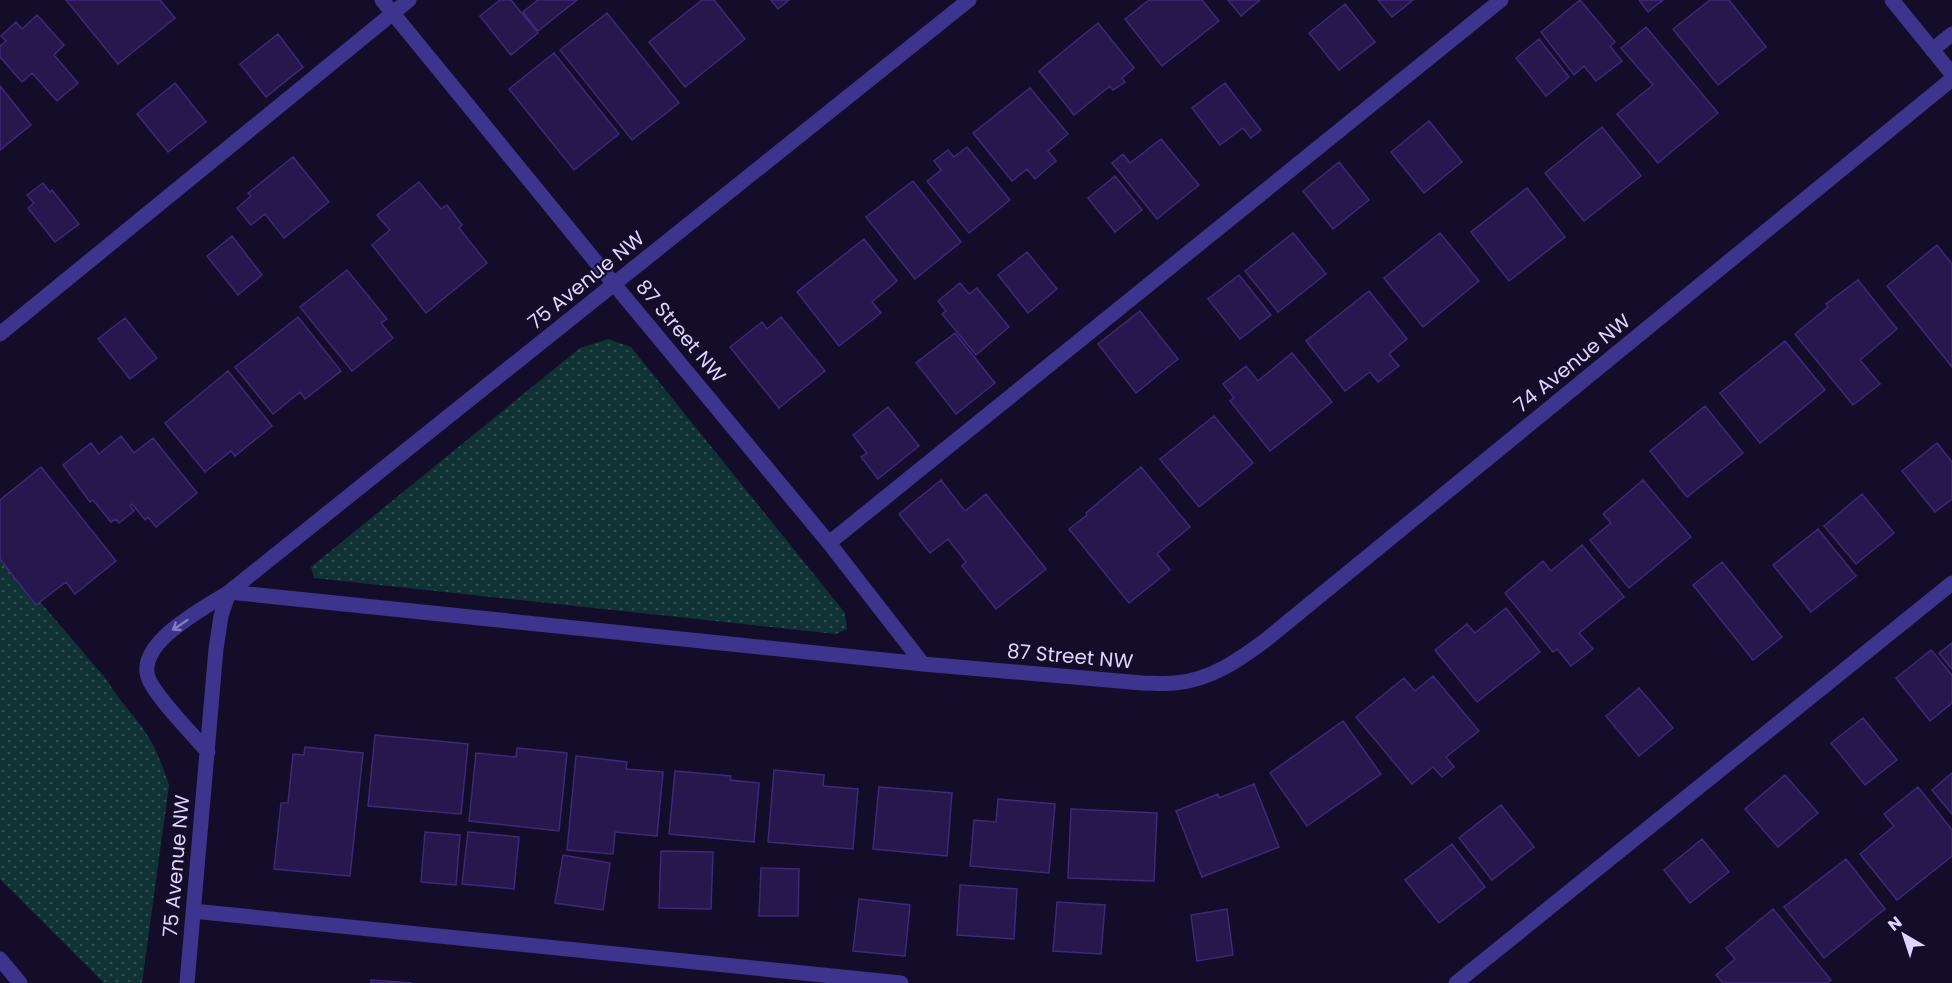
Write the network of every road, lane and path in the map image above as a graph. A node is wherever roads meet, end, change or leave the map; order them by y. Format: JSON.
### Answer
{"nodes":[{"id":1,"x":382,"y":0,"type":"edge"},
{"id":2,"x":408,"y":0,"type":"edge"},
{"id":3,"x":969,"y":0,"type":"edge"},
{"id":4,"x":1501,"y":0,"type":"edge"},
{"id":5,"x":1892,"y":0,"type":"edge"},
{"id":6,"x":392,"y":13,"type":"junction"},
{"id":7,"x":1952,"y":34,"type":"edge"},
{"id":8,"x":1932,"y":50,"type":"junction"},
{"id":9,"x":1952,"y":74,"type":"edge"},
{"id":10,"x":1952,"y":79,"type":"edge"},
{"id":11,"x":614,"y":284,"type":"junction"},
{"id":12,"x":0,"y":334,"type":"edge"},
{"id":13,"x":830,"y":543,"type":"junction"},
{"id":14,"x":1952,"y":583,"type":"edge"},
{"id":15,"x":229,"y":592,"type":"junction"},
{"id":16,"x":923,"y":664,"type":"junction"},
{"id":17,"x":1214,"y":674,"type":"joint"},
{"id":18,"x":208,"y":752,"type":"junction"},
{"id":19,"x":193,"y":911,"type":"junction"},
{"id":20,"x":0,"y":959,"type":"edge"},
{"id":21,"x":20,"y":983,"type":"edge"},
{"id":22,"x":187,"y":983,"type":"edge"},
{"id":23,"x":901,"y":983,"type":"edge"},
{"id":24,"x":1456,"y":983,"type":"edge"}],
"edges":[{"from":1,"to":6,"type":"street","name":"87 Street NW"},
{"from":2,"to":6,"type":"street"},
{"from":3,"to":11,"type":"street","name":"75 Avenue NW"},
{"from":4,"to":13,"type":"street"},
{"from":5,"to":8,"type":"street"},
{"from":6,"to":11,"type":"street","name":"87 Street NW"},
{"from":6,"to":12,"type":"street"},
{"from":7,"to":8,"type":"street"},
{"from":8,"to":9,"type":"street"},
{"from":10,"to":17,"type":"street","name":"74 Avenue NW"},
{"from":11,"to":13,"type":"street","name":"87 Street NW"},
{"from":11,"to":15,"type":"street","name":"75 Avenue NW"},
{"from":13,"to":16,"type":"street","name":"87 Street NW"},
{"from":14,"to":24,"type":"street"},
{"from":15,"to":16,"type":"street","name":"87 Street NW"},
{"from":15,"to":18,"type":"street","name":"75 Avenue NW"},
{"from":15,"to":18,"type":"street","name":"75 Avenue NW","one_way":true},
{"from":16,"to":17,"type":"street","name":"87 Street NW"},
{"from":18,"to":19,"type":"street","name":"75 Avenue NW"},
{"from":19,"to":22,"type":"street","name":"75 Avenue NW"},
{"from":19,"to":23,"type":"street"},
{"from":20,"to":21,"type":"street"}]}
